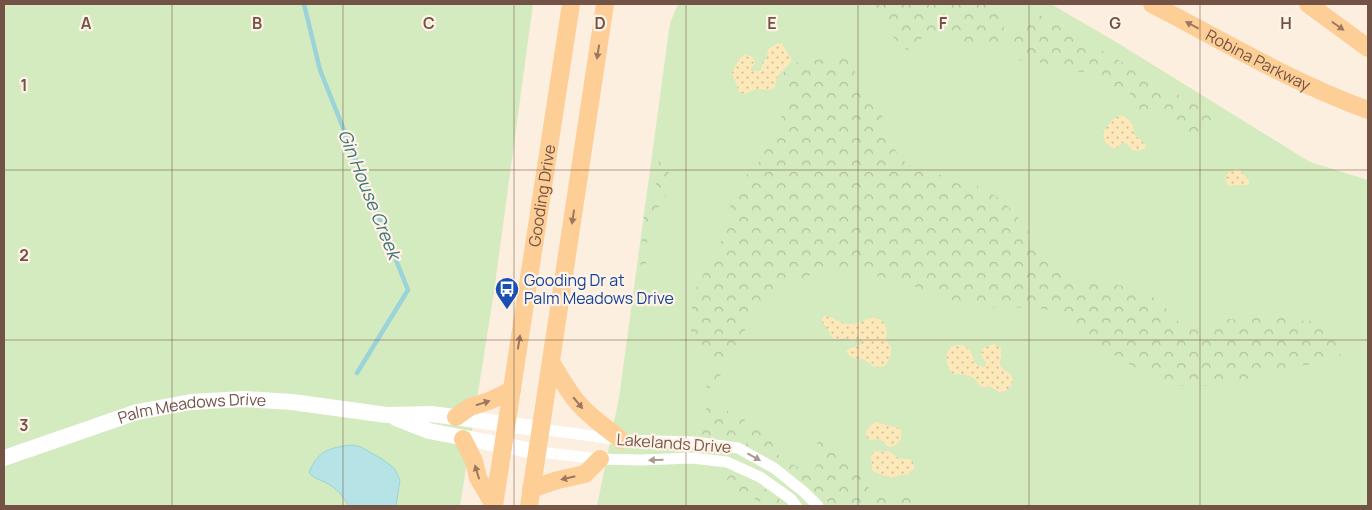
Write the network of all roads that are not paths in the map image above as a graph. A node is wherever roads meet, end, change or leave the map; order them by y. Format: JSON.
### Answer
{"nodes":[{"id":1,"x":571,"y":4,"type":"edge"},
{"id":2,"x":605,"y":4,"type":"edge"},
{"id":3,"x":1152,"y":4,"type":"edge"},
{"id":4,"x":1308,"y":4,"type":"edge"},
{"id":5,"x":1368,"y":48,"type":"edge"},
{"id":6,"x":1368,"y":110,"type":"edge"},
{"id":7,"x":551,"y":362,"type":"junction"},
{"id":8,"x":512,"y":390,"type":"junction"},
{"id":9,"x":387,"y":415,"type":"junction"},
{"id":10,"x":456,"y":418,"type":"junction"},
{"id":11,"x":506,"y":424,"type":"junction"},
{"id":12,"x":540,"y":429,"type":"junction"},
{"id":13,"x":463,"y":439,"type":"junction"},
{"id":14,"x":621,"y":440,"type":"junction"},
{"id":15,"x":504,"y":446,"type":"junction"},
{"id":16,"x":538,"y":452,"type":"junction"},
{"id":17,"x":4,"y":458,"type":"edge"},
{"id":18,"x":600,"y":459,"type":"junction"},
{"id":19,"x":530,"y":498,"type":"edge"},
{"id":20,"x":494,"y":505,"type":"edge"},
{"id":21,"x":796,"y":506,"type":"edge"},
{"id":22,"x":818,"y":506,"type":"edge"}],
"edges":[{"from":8,"to":1,"type":"main road","name":"Gooding Drive","one_way":true},
{"from":2,"to":7,"type":"main road","one_way":true},
{"from":6,"to":3,"type":"main road","name":"Robina Parkway","one_way":true},
{"from":4,"to":5,"type":"main road","one_way":true},
{"from":7,"to":12,"type":"main road"},
{"from":7,"to":14,"type":"main road","one_way":true},
{"from":10,"to":8,"type":"main road","one_way":true},
{"from":8,"to":11,"type":"main road","name":"Gooding Drive"},
{"from":9,"to":10,"type":"street","name":"Palm Meadows Drive"},
{"from":9,"to":13,"type":"street","name":"Palm Meadows Drive"},
{"from":9,"to":17,"type":"street","name":"Palm Meadows Drive"},
{"from":10,"to":11,"type":"street","name":"Palm Meadows Drive"},
{"from":11,"to":12,"type":"street","name":"Palm Meadows Drive"},
{"from":11,"to":15,"type":"main road","name":"Gooding Drive"},
{"from":12,"to":14,"type":"street","name":"Lakelands Drive"},
{"from":12,"to":16,"type":"main road"},
{"from":13,"to":15,"type":"street","name":"Palm Meadows Drive"},
{"from":20,"to":13,"type":"main road","one_way":true},
{"from":14,"to":22,"type":"street","name":"Lakelands Drive","one_way":true},
{"from":15,"to":16,"type":"street","name":"Palm Meadows Drive"},
{"from":15,"to":20,"type":"main road","name":"Gooding Drive"},
{"from":16,"to":18,"type":"street","name":"Lakelands Drive"},
{"from":16,"to":19,"type":"main road"},
{"from":18,"to":19,"type":"main road","one_way":true},
{"from":21,"to":18,"type":"street","name":"Lakelands Drive","one_way":true}]}
